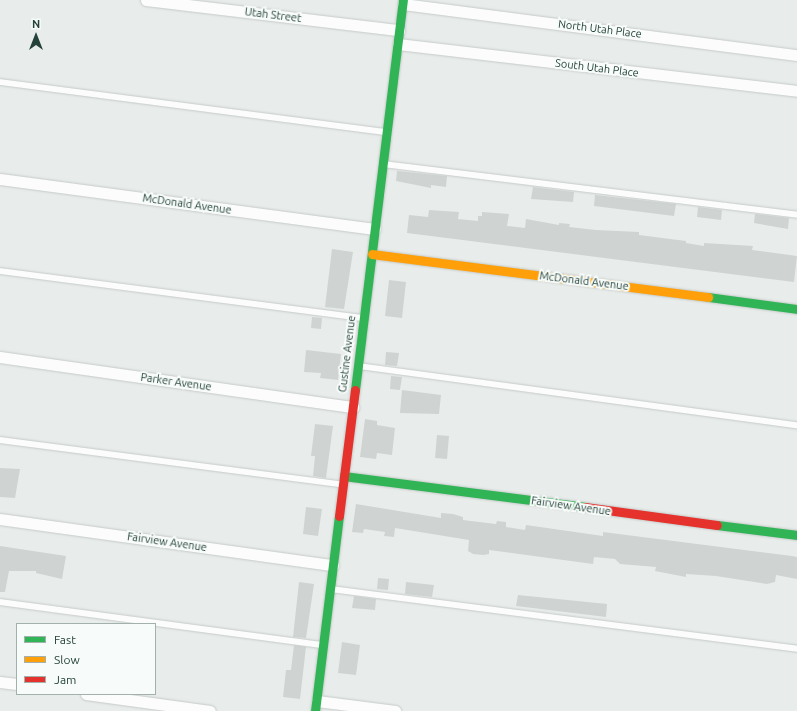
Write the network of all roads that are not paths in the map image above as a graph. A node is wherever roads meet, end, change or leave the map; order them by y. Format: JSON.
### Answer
{"nodes":[{"id":1,"x":146,"y":0,"type":"edge"},
{"id":2,"x":403,"y":2,"type":"edge"},
{"id":3,"x":399,"y":30,"type":"junction"},
{"id":4,"x":398,"y":44,"type":"junction"},
{"id":5,"x":797,"y":55,"type":"edge"},
{"id":6,"x":0,"y":82,"type":"edge"},
{"id":7,"x":797,"y":91,"type":"edge"},
{"id":8,"x":387,"y":133,"type":"junction"},
{"id":9,"x":383,"y":164,"type":"junction"},
{"id":10,"x":0,"y":179,"type":"edge"},
{"id":11,"x":797,"y":215,"type":"edge"},
{"id":12,"x":375,"y":229,"type":"junction"},
{"id":13,"x":372,"y":254,"type":"junction"},
{"id":14,"x":0,"y":271,"type":"edge"},
{"id":15,"x":797,"y":309,"type":"edge"},
{"id":16,"x":364,"y":318,"type":"junction"},
{"id":17,"x":0,"y":357,"type":"edge"},
{"id":18,"x":358,"y":366,"type":"junction"},
{"id":19,"x":353,"y":407,"type":"junction"},
{"id":20,"x":797,"y":425,"type":"edge"},
{"id":21,"x":0,"y":440,"type":"edge"},
{"id":22,"x":344,"y":480,"type":"junction"},
{"id":23,"x":0,"y":519,"type":"edge"},
{"id":24,"x":797,"y":535,"type":"edge"},
{"id":25,"x":333,"y":565,"type":"junction"},
{"id":26,"x":330,"y":589,"type":"junction"},
{"id":27,"x":0,"y":602,"type":"edge"},
{"id":28,"x":324,"y":645,"type":"junction"},
{"id":29,"x":797,"y":649,"type":"edge"},
{"id":30,"x":0,"y":682,"type":"edge"},
{"id":31,"x":16,"y":684,"type":"edge"},
{"id":32,"x":93,"y":695,"type":"edge"},
{"id":33,"x":316,"y":706,"type":"edge"},
{"id":34,"x":382,"y":710,"type":"edge"},
{"id":35,"x":210,"y":711,"type":"edge"},
{"id":36,"x":395,"y":711,"type":"edge"}],
"edges":[{"from":1,"to":3,"type":"street","name":"Utah Street"},
{"from":2,"to":3,"type":"street","name":"Gustine Avenue"},
{"from":2,"to":5,"type":"street","name":"North Utah Place"},
{"from":3,"to":4,"type":"street","name":"Gustine Avenue"},
{"from":4,"to":7,"type":"street","name":"South Utah Place"},
{"from":4,"to":8,"type":"street","name":"Gustine Avenue"},
{"from":6,"to":8,"type":"lane"},
{"from":8,"to":9,"type":"street","name":"Gustine Avenue"},
{"from":9,"to":11,"type":"lane"},
{"from":9,"to":12,"type":"street","name":"Gustine Avenue"},
{"from":10,"to":12,"type":"street","name":"McDonald Avenue"},
{"from":12,"to":13,"type":"street","name":"Gustine Avenue"},
{"from":13,"to":15,"type":"street","name":"McDonald Avenue"},
{"from":13,"to":16,"type":"street","name":"Gustine Avenue"},
{"from":14,"to":16,"type":"lane"},
{"from":16,"to":18,"type":"street","name":"Gustine Avenue"},
{"from":17,"to":19,"type":"street","name":"Parker Avenue"},
{"from":18,"to":19,"type":"street","name":"Gustine Avenue"},
{"from":18,"to":20,"type":"lane"},
{"from":19,"to":22,"type":"street","name":"Gustine Avenue"},
{"from":21,"to":22,"type":"lane"},
{"from":22,"to":24,"type":"street","name":"Fairview Avenue"},
{"from":22,"to":25,"type":"street","name":"Gustine Avenue"},
{"from":23,"to":25,"type":"street","name":"Fairview Avenue"},
{"from":25,"to":26,"type":"street","name":"Gustine Avenue"},
{"from":26,"to":28,"type":"street","name":"Gustine Avenue"},
{"from":26,"to":29,"type":"lane"},
{"from":27,"to":28,"type":"lane"},
{"from":28,"to":33,"type":"street","name":"Gustine Avenue"},
{"from":30,"to":31,"type":"street"},
{"from":32,"to":35,"type":"street"},
{"from":33,"to":34,"type":"street"},
{"from":34,"to":36,"type":"street"}]}
